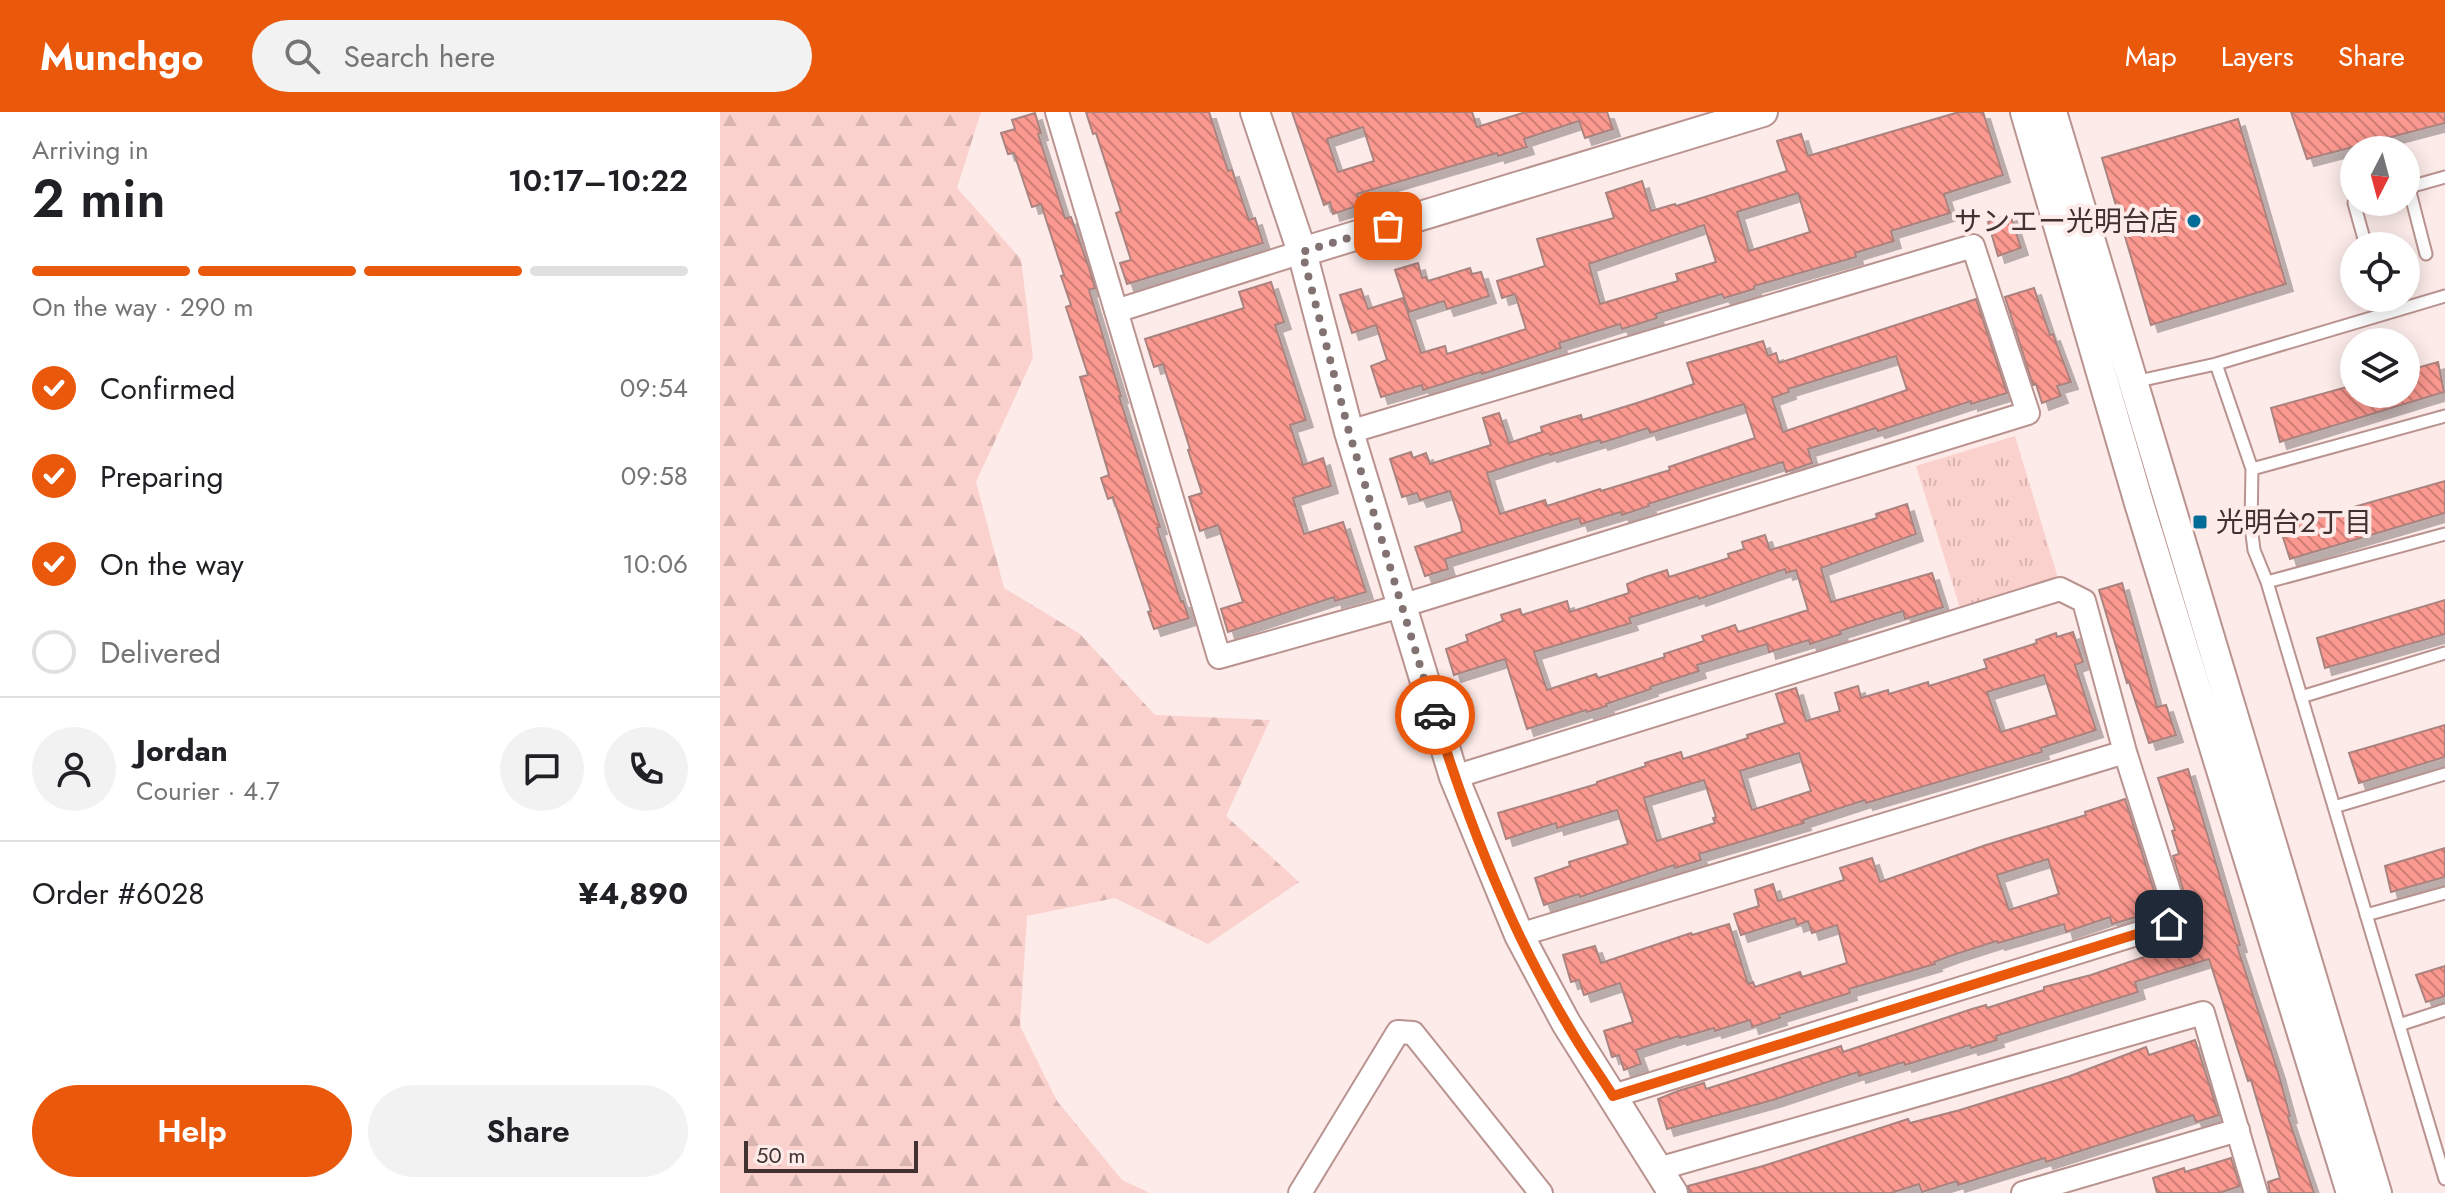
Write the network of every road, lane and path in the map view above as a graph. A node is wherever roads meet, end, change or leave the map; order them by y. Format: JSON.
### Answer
{"nodes":[{"id":1,"x":1057,"y":112,"type":"edge"},
{"id":2,"x":1255,"y":112,"type":"edge"},
{"id":3,"x":1763,"y":112,"type":"edge"},
{"id":4,"x":2025,"y":112,"type":"edge"},
{"id":5,"x":2052,"y":112,"type":"edge"},
{"id":6,"x":2445,"y":177,"type":"edge"},
{"id":7,"x":2420,"y":184,"type":"edge"},
{"id":8,"x":2415,"y":216,"type":"edge"},
{"id":9,"x":1302,"y":252,"type":"junction"},
{"id":10,"x":2426,"y":254,"type":"dead end"},
{"id":11,"x":2445,"y":296,"type":"edge"},
{"id":12,"x":1116,"y":311,"type":"junction"},
{"id":13,"x":2216,"y":364,"type":"junction"},
{"id":14,"x":2133,"y":382,"type":"junction"},
{"id":15,"x":2445,"y":416,"type":"edge"},
{"id":16,"x":1349,"y":432,"type":"junction"},
{"id":17,"x":2252,"y":469,"type":"junction"},
{"id":18,"x":2445,"y":534,"type":"edge"},
{"id":19,"x":2267,"y":582,"type":"junction"},
{"id":20,"x":1401,"y":606,"type":"junction"},
{"id":21,"x":2445,"y":653,"type":"edge"},
{"id":22,"x":2301,"y":697,"type":"junction"},
{"id":23,"x":2125,"y":752,"type":"junction"},
{"id":24,"x":2445,"y":774,"type":"edge"},
{"id":25,"x":1454,"y":777,"type":"junction"},
{"id":26,"x":2334,"y":807,"type":"junction"},
{"id":27,"x":2445,"y":893,"type":"edge"},
{"id":28,"x":2366,"y":915,"type":"junction"},
{"id":29,"x":1519,"y":935,"type":"junction"},
{"id":30,"x":2445,"y":1010,"type":"edge"},
{"id":31,"x":2399,"y":1025,"type":"junction"},
{"id":32,"x":1613,"y":1096,"type":"junction"},
{"id":33,"x":2238,"y":1130,"type":"junction"},
{"id":34,"x":2445,"y":1131,"type":"edge"},
{"id":35,"x":2432,"y":1135,"type":"junction"},
{"id":36,"x":1658,"y":1169,"type":"junction"},
{"id":37,"x":2445,"y":1179,"type":"edge"},
{"id":38,"x":1300,"y":1193,"type":"edge"},
{"id":39,"x":1541,"y":1193,"type":"edge"},
{"id":40,"x":1673,"y":1193,"type":"edge"},
{"id":41,"x":2023,"y":1193,"type":"edge"},
{"id":42,"x":2256,"y":1193,"type":"edge"},
{"id":43,"x":2351,"y":1193,"type":"edge"},
{"id":44,"x":2377,"y":1193,"type":"edge"}],
"edges":[{"from":1,"to":12,"type":"street"},
{"from":2,"to":9,"type":"street"},
{"from":3,"to":9,"type":"street"},
{"from":4,"to":43,"type":"street"},
{"from":5,"to":14,"type":"street"},
{"from":6,"to":7,"type":"lane"},
{"from":8,"to":10,"type":"lane"},
{"from":9,"to":12,"type":"street"},
{"from":9,"to":16,"type":"street"},
{"from":11,"to":13,"type":"lane"},
{"from":12,"to":20,"type":"street"},
{"from":13,"to":14,"type":"lane"},
{"from":13,"to":17,"type":"lane"},
{"from":14,"to":44,"type":"street"},
{"from":15,"to":17,"type":"lane"},
{"from":16,"to":20,"type":"street"},
{"from":16,"to":20,"type":"street"},
{"from":17,"to":19,"type":"lane"},
{"from":18,"to":19,"type":"lane"},
{"from":19,"to":22,"type":"lane"},
{"from":20,"to":25,"type":"street"},
{"from":21,"to":22,"type":"lane"},
{"from":22,"to":26,"type":"lane"},
{"from":23,"to":25,"type":"street"},
{"from":23,"to":29,"type":"street"},
{"from":23,"to":32,"type":"street"},
{"from":24,"to":26,"type":"lane"},
{"from":25,"to":29,"type":"street"},
{"from":26,"to":28,"type":"lane"},
{"from":27,"to":28,"type":"lane"},
{"from":28,"to":31,"type":"lane"},
{"from":29,"to":32,"type":"street"},
{"from":30,"to":31,"type":"lane"},
{"from":31,"to":35,"type":"lane"},
{"from":32,"to":36,"type":"street"},
{"from":33,"to":36,"type":"street"},
{"from":33,"to":41,"type":"street"},
{"from":33,"to":42,"type":"street"},
{"from":34,"to":35,"type":"lane"},
{"from":35,"to":37,"type":"lane"},
{"from":36,"to":40,"type":"street"},
{"from":38,"to":39,"type":"street"}]}
